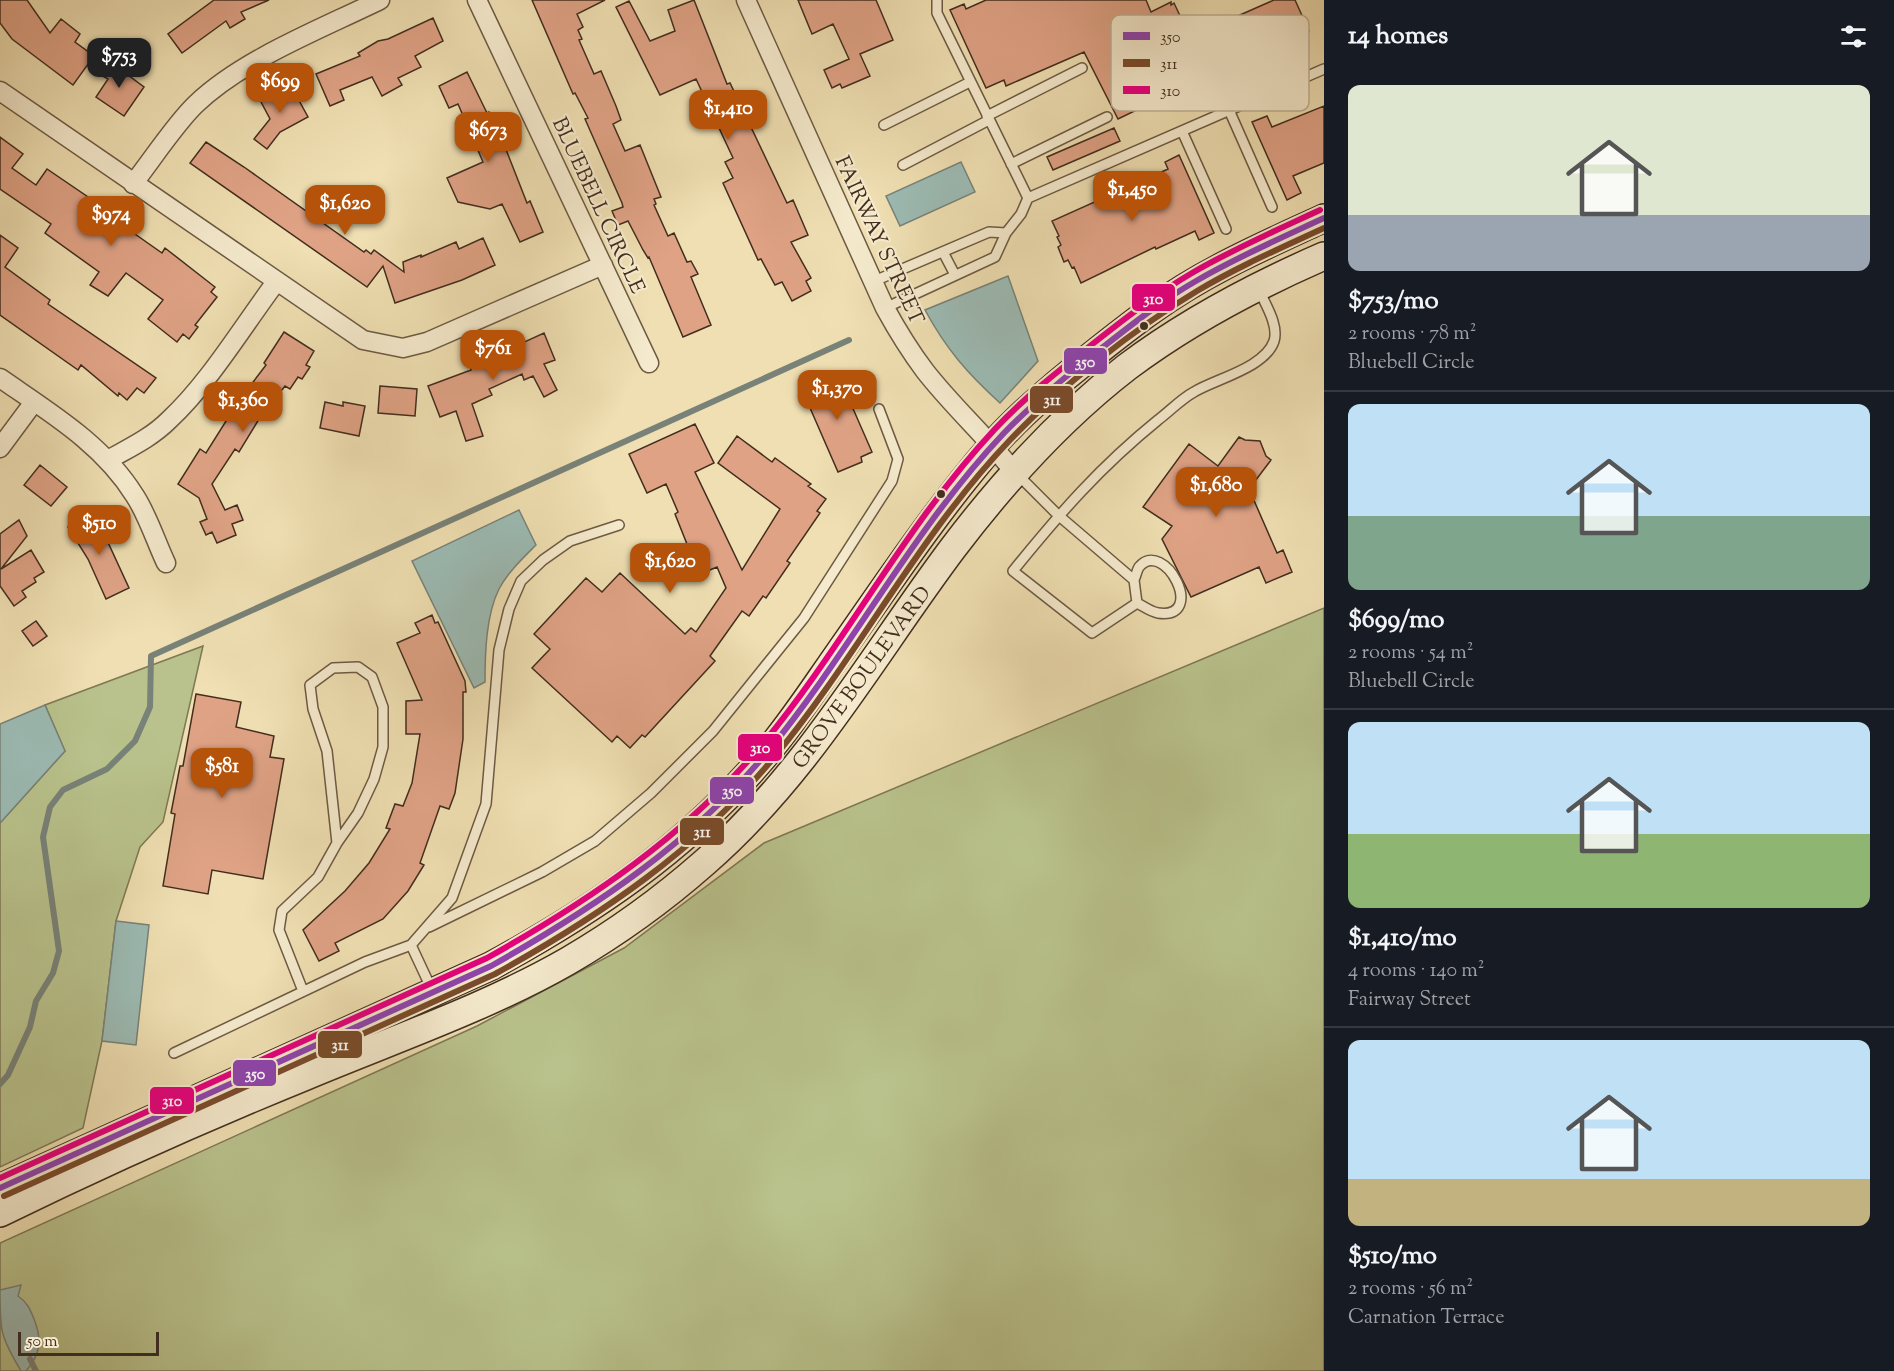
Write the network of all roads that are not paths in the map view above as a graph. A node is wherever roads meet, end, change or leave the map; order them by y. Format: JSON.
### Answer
{"nodes":[{"id":1,"x":380,"y":0,"type":"edge"},
{"id":2,"x":477,"y":0,"type":"edge"},
{"id":3,"x":746,"y":0,"type":"edge"},
{"id":4,"x":937,"y":0,"type":"edge"},
{"id":5,"x":1082,"y":68,"type":"dead end"},
{"id":6,"x":1324,"y":69,"type":"edge"},
{"id":7,"x":1309,"y":76,"type":"edge"},
{"id":8,"x":970,"y":82,"type":"junction"},
{"id":9,"x":0,"y":91,"type":"edge"},
{"id":10,"x":1228,"y":111,"type":"edge"},
{"id":11,"x":1230,"y":111,"type":"edge"},
{"id":12,"x":1107,"y":117,"type":"dead end"},
{"id":13,"x":988,"y":118,"type":"junction"},
{"id":14,"x":884,"y":125,"type":"dead end"},
{"id":15,"x":1182,"y":131,"type":"junction"},
{"id":16,"x":1011,"y":164,"type":"junction"},
{"id":17,"x":903,"y":165,"type":"dead end"},
{"id":18,"x":133,"y":183,"type":"junction"},
{"id":19,"x":1028,"y":198,"type":"junction"},
{"id":20,"x":1272,"y":207,"type":"dead end"},
{"id":21,"x":1324,"y":218,"type":"edge"},
{"id":22,"x":1226,"y":230,"type":"dead end"},
{"id":23,"x":1006,"y":233,"type":"junction"},
{"id":24,"x":943,"y":252,"type":"junction"},
{"id":25,"x":1324,"y":256,"type":"edge"},
{"id":26,"x":603,"y":265,"type":"junction"},
{"id":27,"x":955,"y":275,"type":"junction"},
{"id":28,"x":276,"y":282,"type":"junction"},
{"id":29,"x":872,"y":282,"type":"junction"},
{"id":30,"x":1258,"y":287,"type":"junction"},
{"id":31,"x":885,"y":308,"type":"junction"},
{"id":32,"x":649,"y":363,"type":"dead end"},
{"id":33,"x":0,"y":378,"type":"edge"},
{"id":34,"x":34,"y":402,"type":"junction"},
{"id":35,"x":879,"y":409,"type":"dead end"},
{"id":36,"x":993,"y":445,"type":"junction"},
{"id":37,"x":0,"y":448,"type":"edge"},
{"id":38,"x":108,"y":460,"type":"junction"},
{"id":39,"x":1015,"y":473,"type":"junction"},
{"id":40,"x":1058,"y":515,"type":"junction"},
{"id":41,"x":619,"y":525,"type":"dead end"},
{"id":42,"x":166,"y":563,"type":"dead end"},
{"id":43,"x":1134,"y":580,"type":"junction"},
{"id":44,"x":1137,"y":603,"type":"junction"},
{"id":45,"x":337,"y":843,"type":"junction"},
{"id":46,"x":429,"y":927,"type":"junction"},
{"id":47,"x":411,"y":945,"type":"junction"},
{"id":48,"x":303,"y":991,"type":"junction"},
{"id":49,"x":434,"y":992,"type":"junction"},
{"id":50,"x":445,"y":1018,"type":"junction"},
{"id":51,"x":174,"y":1053,"type":"dead end"},
{"id":52,"x":0,"y":1188,"type":"edge"},
{"id":53,"x":0,"y":1213,"type":"edge"}],
"edges":[{"from":1,"to":18,"type":"street"},
{"from":2,"to":26,"type":"street","name":"BLUEBELL CIRCLE"},
{"from":3,"to":29,"type":"street","name":"FAIRWAY STREET"},
{"from":4,"to":8,"type":"lane"},
{"from":5,"to":13,"type":"lane"},
{"from":6,"to":7,"type":"lane"},
{"from":8,"to":13,"type":"lane"},
{"from":8,"to":14,"type":"lane"},
{"from":9,"to":18,"type":"street"},
{"from":10,"to":15,"type":"lane"},
{"from":11,"to":20,"type":"lane"},
{"from":12,"to":16,"type":"lane"},
{"from":13,"to":16,"type":"lane"},
{"from":13,"to":17,"type":"lane"},
{"from":15,"to":19,"type":"lane"},
{"from":15,"to":22,"type":"lane"},
{"from":16,"to":19,"type":"lane"},
{"from":18,"to":28,"type":"street"},
{"from":19,"to":23,"type":"lane"},
{"from":21,"to":36,"type":"street","name":"GROVE BOULEVARD"},
{"from":23,"to":24,"type":"lane"},
{"from":23,"to":27,"type":"lane"},
{"from":24,"to":27,"type":"lane"},
{"from":24,"to":29,"type":"lane"},
{"from":25,"to":30,"type":"street","name":"GROVE BOULEVARD"},
{"from":26,"to":28,"type":"street"},
{"from":26,"to":32,"type":"street","name":"BLUEBELL CIRCLE"},
{"from":27,"to":31,"type":"lane"},
{"from":28,"to":38,"type":"street"},
{"from":29,"to":31,"type":"street","name":"FAIRWAY STREET"},
{"from":30,"to":39,"type":"street","name":"GROVE BOULEVARD"},
{"from":30,"to":40,"type":"lane"},
{"from":31,"to":36,"type":"street","name":"FAIRWAY STREET"},
{"from":33,"to":34,"type":"street"},
{"from":34,"to":37,"type":"street"},
{"from":34,"to":38,"type":"street"},
{"from":35,"to":46,"type":"lane"},
{"from":36,"to":39,"type":"street","name":"FAIRWAY STREET"},
{"from":36,"to":49,"type":"street","name":"GROVE BOULEVARD"},
{"from":38,"to":42,"type":"street"},
{"from":39,"to":40,"type":"lane"},
{"from":39,"to":50,"type":"street","name":"GROVE BOULEVARD"},
{"from":40,"to":43,"type":"lane"},
{"from":40,"to":44,"type":"lane"},
{"from":41,"to":46,"type":"lane"},
{"from":43,"to":44,"type":"lane"},
{"from":43,"to":44,"type":"lane"},
{"from":45,"to":45,"type":"lane"},
{"from":45,"to":48,"type":"lane"},
{"from":46,"to":47,"type":"lane"},
{"from":47,"to":48,"type":"lane"},
{"from":47,"to":49,"type":"lane"},
{"from":48,"to":51,"type":"lane"},
{"from":49,"to":50,"type":"street"},
{"from":49,"to":52,"type":"street","name":"GROVE BOULEVARD"},
{"from":50,"to":53,"type":"street","name":"GROVE BOULEVARD"}]}
